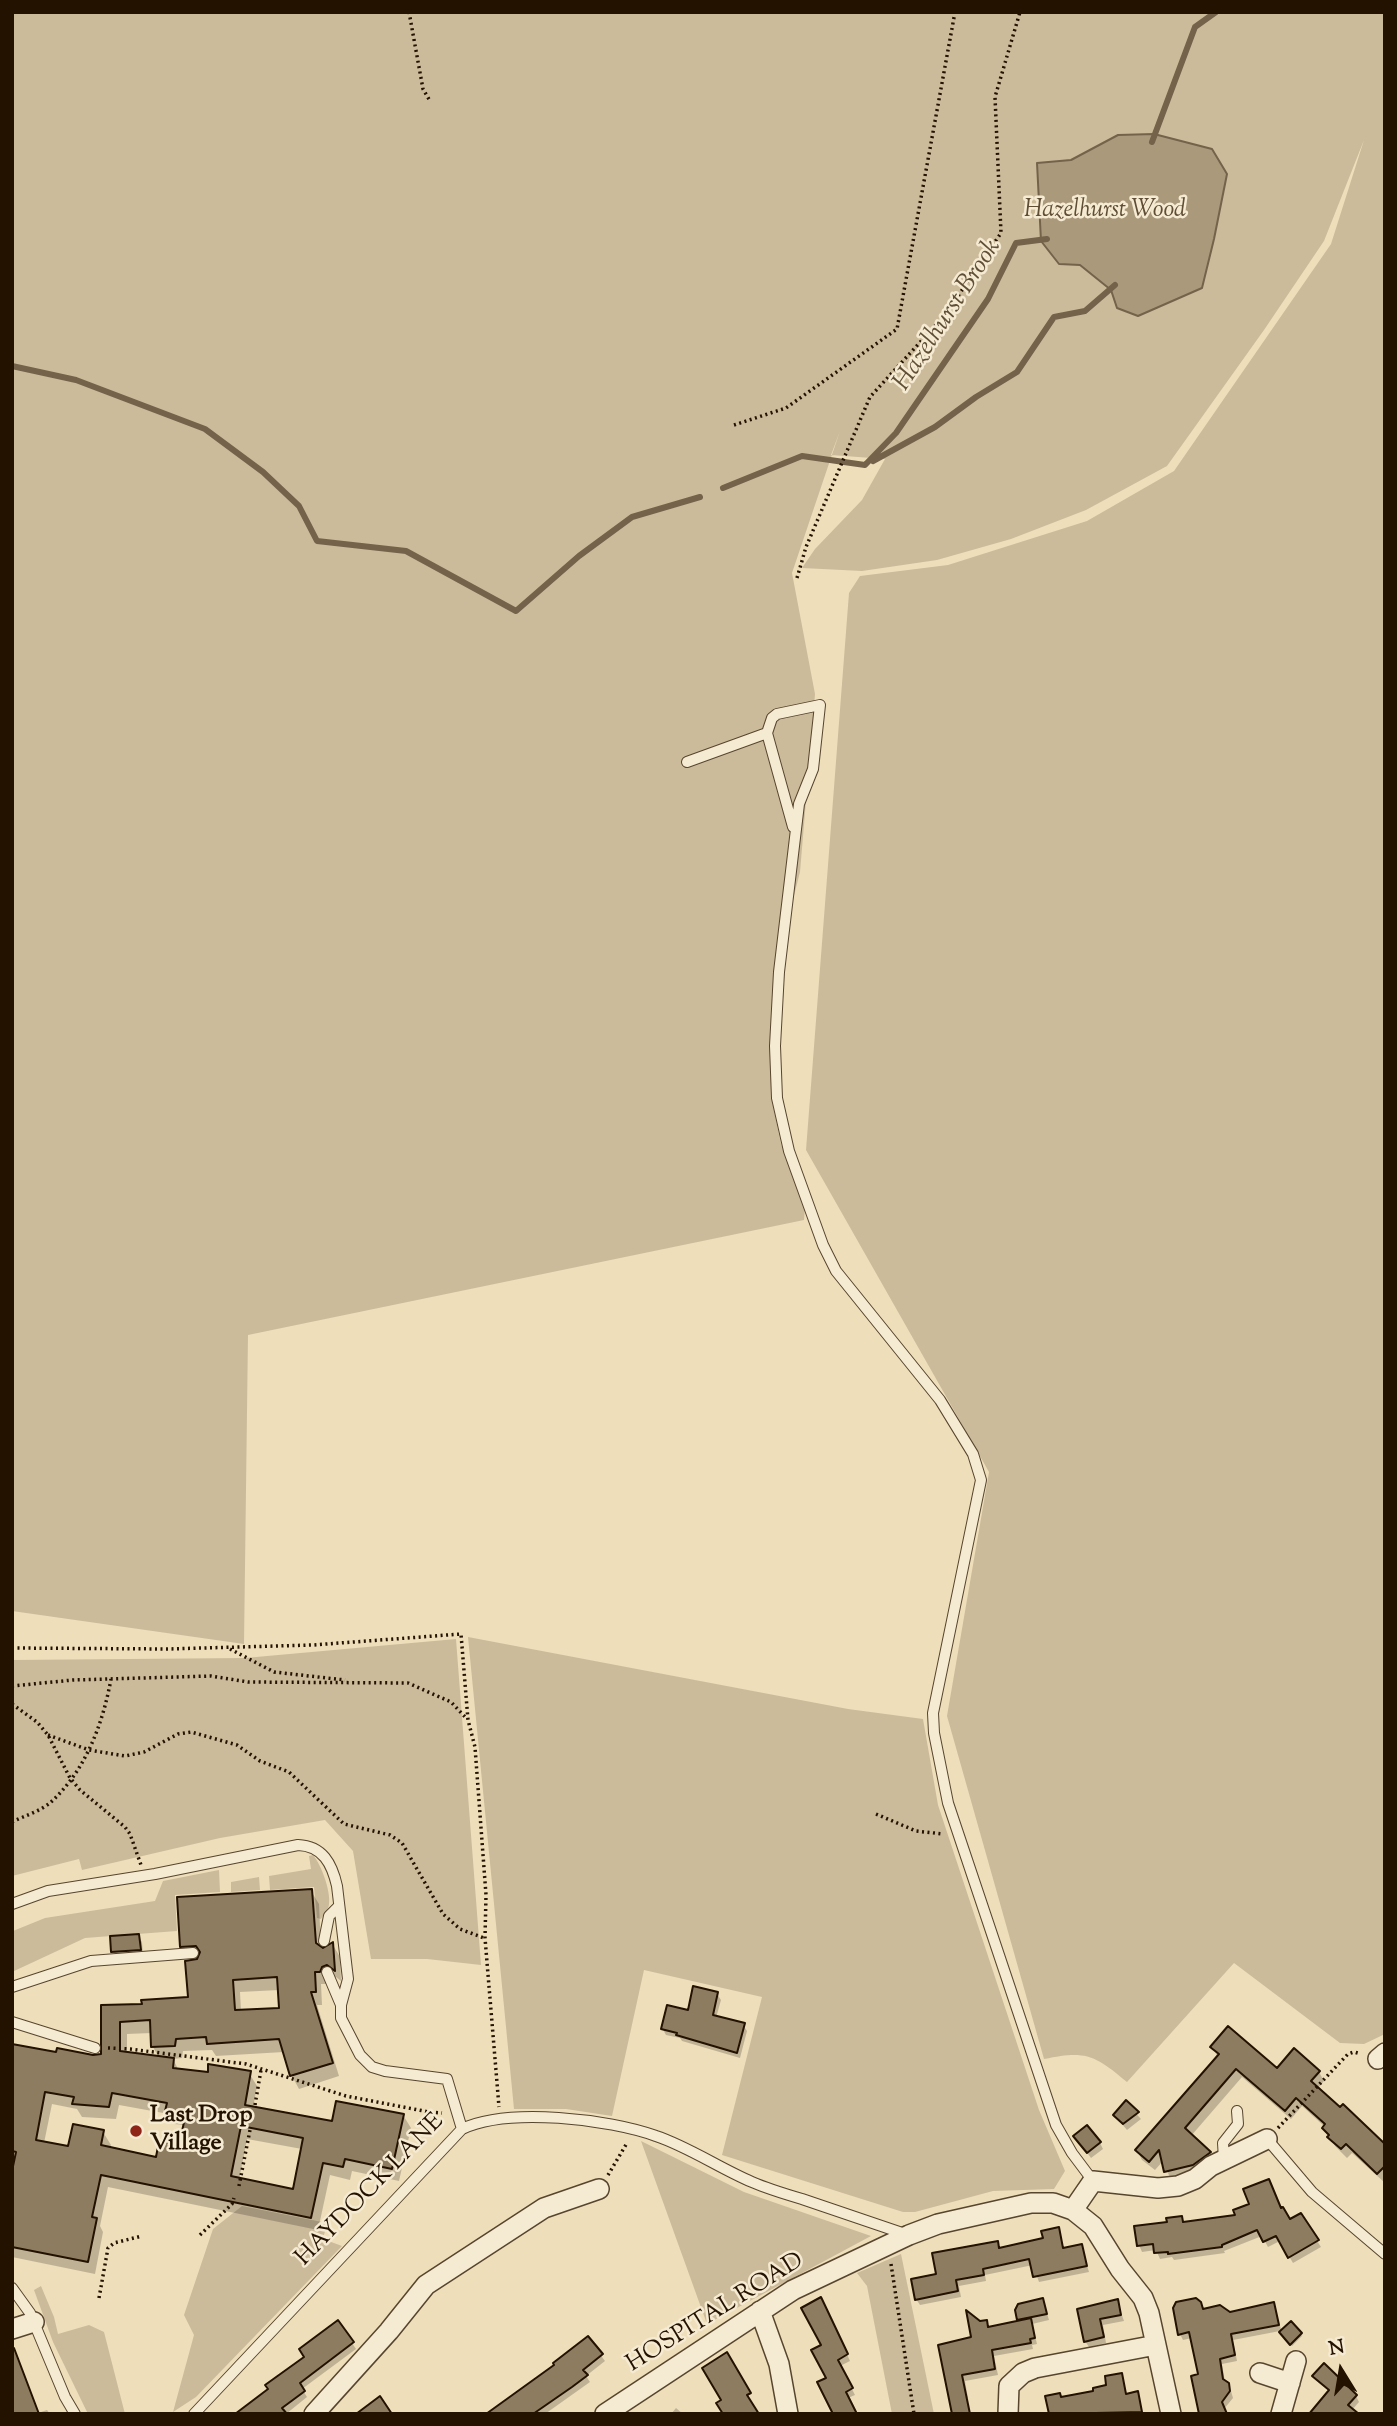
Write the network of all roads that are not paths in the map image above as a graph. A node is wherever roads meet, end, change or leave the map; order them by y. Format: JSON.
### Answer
{"nodes":[{"id":1,"x":767,"y":733,"type":"junction"},
{"id":2,"x":687,"y":762,"type":"dead end"},
{"id":3,"x":795,"y":834,"type":"junction"},
{"id":4,"x":12,"y":1904,"type":"edge"},
{"id":5,"x":339,"y":1906,"type":"junction"},
{"id":6,"x":324,"y":1941,"type":"dead end"},
{"id":7,"x":193,"y":1954,"type":"dead end"},
{"id":8,"x":327,"y":1972,"type":"dead end"},
{"id":9,"x":12,"y":1987,"type":"edge"},
{"id":10,"x":341,"y":2005,"type":"junction"},
{"id":11,"x":12,"y":2022,"type":"edge"},
{"id":12,"x":95,"y":2048,"type":"road end"},
{"id":13,"x":1237,"y":2111,"type":"dead end"},
{"id":14,"x":462,"y":2129,"type":"junction"},
{"id":15,"x":1267,"y":2139,"type":"joint"},
{"id":16,"x":1224,"y":2160,"type":"junction"},
{"id":17,"x":1093,"y":2181,"type":"junction"},
{"id":18,"x":599,"y":2189,"type":"road end"},
{"id":19,"x":1073,"y":2210,"type":"junction"},
{"id":20,"x":909,"y":2235,"type":"junction"},
{"id":21,"x":1385,"y":2254,"type":"edge"},
{"id":22,"x":12,"y":2288,"type":"edge"},
{"id":23,"x":760,"y":2311,"type":"junction"},
{"id":24,"x":34,"y":2322,"type":"junction"},
{"id":25,"x":12,"y":2329,"type":"edge"},
{"id":26,"x":1156,"y":2345,"type":"junction"},
{"id":27,"x":1296,"y":2361,"type":"dead end"},
{"id":28,"x":1260,"y":2373,"type":"dead end"},
{"id":29,"x":1290,"y":2383,"type":"junction"},
{"id":30,"x":75,"y":2414,"type":"edge"},
{"id":31,"x":194,"y":2414,"type":"edge"},
{"id":32,"x":314,"y":2414,"type":"edge"},
{"id":33,"x":605,"y":2414,"type":"edge"},
{"id":34,"x":788,"y":2414,"type":"edge"},
{"id":35,"x":1008,"y":2414,"type":"edge"},
{"id":36,"x":1171,"y":2414,"type":"edge"},
{"id":37,"x":1280,"y":2414,"type":"edge"}],
"edges":[{"from":1,"to":2,"type":"lane"},
{"from":1,"to":3,"type":"lane"},
{"from":1,"to":3,"type":"lane"},
{"from":3,"to":17,"type":"lane"},
{"from":4,"to":5,"type":"lane"},
{"from":5,"to":6,"type":"lane"},
{"from":5,"to":10,"type":"lane"},
{"from":7,"to":9,"type":"lane"},
{"from":8,"to":10,"type":"lane"},
{"from":10,"to":14,"type":"lane"},
{"from":11,"to":12,"type":"lane"},
{"from":13,"to":16,"type":"lane"},
{"from":14,"to":20,"type":"lane","name":"HAYDOCK LANE"},
{"from":14,"to":31,"type":"lane","name":"HAYDOCK LANE"},
{"from":15,"to":16,"type":"street"},
{"from":15,"to":21,"type":"lane"},
{"from":16,"to":17,"type":"street"},
{"from":17,"to":19,"type":"street"},
{"from":18,"to":32,"type":"street"},
{"from":19,"to":20,"type":"street","name":"HOSPITAL ROAD"},
{"from":19,"to":26,"type":"street","name":"HOSPITAL ROAD"},
{"from":20,"to":23,"type":"street","name":"HOSPITAL ROAD"},
{"from":22,"to":24,"type":"lane"},
{"from":23,"to":33,"type":"street","name":"HOSPITAL ROAD"},
{"from":23,"to":34,"type":"street"},
{"from":24,"to":25,"type":"street"},
{"from":24,"to":30,"type":"lane"},
{"from":26,"to":35,"type":"street"},
{"from":26,"to":36,"type":"street","name":"HOSPITAL ROAD"},
{"from":27,"to":29,"type":"street"},
{"from":28,"to":29,"type":"street"},
{"from":29,"to":37,"type":"street"}]}
